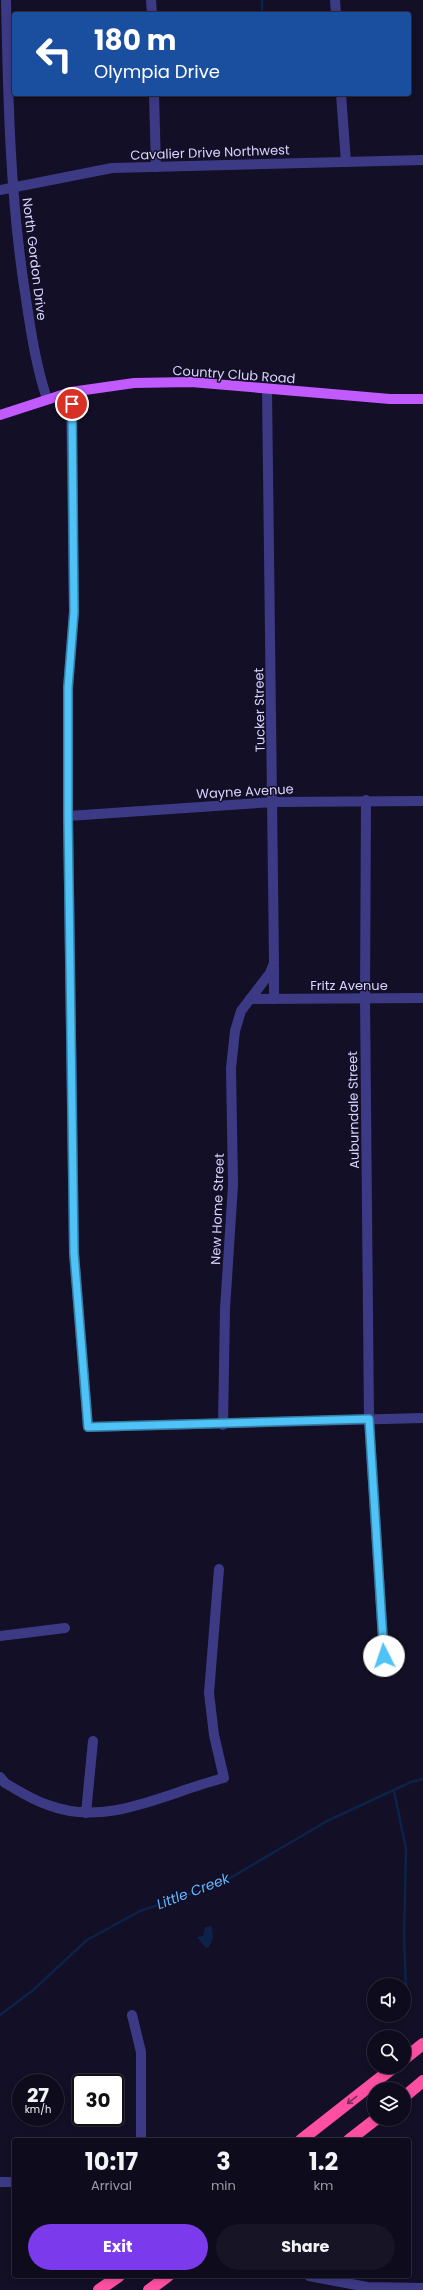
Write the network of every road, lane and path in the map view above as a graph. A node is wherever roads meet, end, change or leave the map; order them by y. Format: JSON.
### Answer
{"nodes":[{"id":1,"x":6,"y":0,"type":"edge"},
{"id":2,"x":151,"y":0,"type":"edge"},
{"id":3,"x":335,"y":0,"type":"edge"},
{"id":4,"x":152,"y":12,"type":"edge"},
{"id":5,"x":336,"y":12,"type":"edge"},
{"id":6,"x":154,"y":96,"type":"edge"},
{"id":7,"x":341,"y":96,"type":"edge"},
{"id":8,"x":423,"y":160,"type":"edge"},
{"id":9,"x":346,"y":162,"type":"junction"},
{"id":10,"x":156,"y":167,"type":"junction"},
{"id":11,"x":13,"y":186,"type":"junction"},
{"id":12,"x":0,"y":190,"type":"edge"},
{"id":13,"x":266,"y":389,"type":"junction"},
{"id":14,"x":71,"y":392,"type":"junction"},
{"id":15,"x":47,"y":399,"type":"junction"},
{"id":16,"x":423,"y":399,"type":"edge"},
{"id":17,"x":0,"y":415,"type":"edge"},
{"id":18,"x":366,"y":800,"type":"junction"},
{"id":19,"x":423,"y":801,"type":"edge"},
{"id":20,"x":273,"y":802,"type":"junction"},
{"id":21,"x":68,"y":816,"type":"junction"},
{"id":22,"x":274,"y":963,"type":"junction"},
{"id":23,"x":365,"y":998,"type":"junction"},
{"id":24,"x":423,"y":998,"type":"edge"},
{"id":25,"x":250,"y":999,"type":"junction"},
{"id":26,"x":274,"y":999,"type":"junction"},
{"id":27,"x":423,"y":1418,"type":"edge"},
{"id":28,"x":369,"y":1419,"type":"junction"},
{"id":29,"x":223,"y":1425,"type":"junction"},
{"id":30,"x":219,"y":1569,"type":"dead end"},
{"id":31,"x":65,"y":1628,"type":"dead end"},
{"id":32,"x":0,"y":1636,"type":"edge"},
{"id":33,"x":384,"y":1656,"type":"dead end"},
{"id":34,"x":93,"y":1741,"type":"dead end"},
{"id":35,"x":2,"y":1782,"type":"edge"},
{"id":36,"x":86,"y":1813,"type":"junction"},
{"id":37,"x":132,"y":2015,"type":"dead end"},
{"id":38,"x":423,"y":2044,"type":"edge"},
{"id":39,"x":411,"y":2053,"type":"edge"},
{"id":40,"x":385,"y":2074,"type":"edge"},
{"id":41,"x":423,"y":2082,"type":"edge"},
{"id":42,"x":411,"y":2091,"type":"edge"},
{"id":43,"x":367,"y":2126,"type":"edge"},
{"id":44,"x":141,"y":2138,"type":"edge"},
{"id":45,"x":304,"y":2138,"type":"edge"},
{"id":46,"x":352,"y":2138,"type":"edge"},
{"id":47,"x":0,"y":2182,"type":"edge"},
{"id":48,"x":12,"y":2182,"type":"edge"},
{"id":49,"x":116,"y":2278,"type":"edge"},
{"id":50,"x":165,"y":2278,"type":"edge"},
{"id":51,"x":320,"y":2278,"type":"edge"},
{"id":52,"x":423,"y":2288,"type":"edge"},
{"id":53,"x":99,"y":2290,"type":"edge"},
{"id":54,"x":149,"y":2290,"type":"edge"}],
"edges":[{"from":1,"to":11,"type":"street","name":"North Gordon Drive"},
{"from":2,"to":4,"type":"street"},
{"from":3,"to":5,"type":"street"},
{"from":6,"to":10,"type":"street"},
{"from":7,"to":9,"type":"street"},
{"from":8,"to":9,"type":"street","name":"Cavalier Drive Northwest"},
{"from":9,"to":10,"type":"street","name":"Cavalier Drive Northwest"},
{"from":10,"to":11,"type":"street","name":"Cavalier Drive Northwest"},
{"from":11,"to":12,"type":"street","name":"Cavalier Drive Northwest"},
{"from":11,"to":15,"type":"street","name":"North Gordon Drive"},
{"from":13,"to":14,"type":"main road","name":"Country Club Road"},
{"from":13,"to":16,"type":"main road","name":"Country Club Road"},
{"from":13,"to":20,"type":"street","name":"Tucker Street"},
{"from":14,"to":15,"type":"main road","name":"Country Club Road"},
{"from":14,"to":21,"type":"street"},
{"from":15,"to":17,"type":"main road","name":"Country Club Road"},
{"from":18,"to":19,"type":"street","name":"Wayne Avenue"},
{"from":18,"to":20,"type":"street","name":"Wayne Avenue"},
{"from":18,"to":23,"type":"street","name":"Auburndale Street"},
{"from":20,"to":21,"type":"street","name":"Wayne Avenue"},
{"from":20,"to":22,"type":"street","name":"Tucker Street"},
{"from":21,"to":29,"type":"street"},
{"from":22,"to":25,"type":"street","name":"Tucker Street"},
{"from":22,"to":26,"type":"street"},
{"from":23,"to":24,"type":"street","name":"Fritz Avenue"},
{"from":23,"to":26,"type":"street","name":"Fritz Avenue"},
{"from":23,"to":28,"type":"street","name":"Auburndale Street"},
{"from":25,"to":26,"type":"street"},
{"from":25,"to":29,"type":"street","name":"New Home Street"},
{"from":27,"to":28,"type":"street"},
{"from":28,"to":29,"type":"street"},
{"from":28,"to":33,"type":"street","name":"Auburndale Street"},
{"from":30,"to":36,"type":"street"},
{"from":31,"to":32,"type":"street"},
{"from":34,"to":36,"type":"street"},
{"from":35,"to":36,"type":"street"},
{"from":37,"to":44,"type":"street"},
{"from":38,"to":39,"type":"highway"},
{"from":40,"to":45,"type":"highway","one_way":true},
{"from":41,"to":42,"type":"highway"},
{"from":43,"to":46,"type":"highway"},
{"from":47,"to":48,"type":"street"},
{"from":49,"to":53,"type":"highway"},
{"from":50,"to":54,"type":"highway"},
{"from":51,"to":52,"type":"street"}]}
